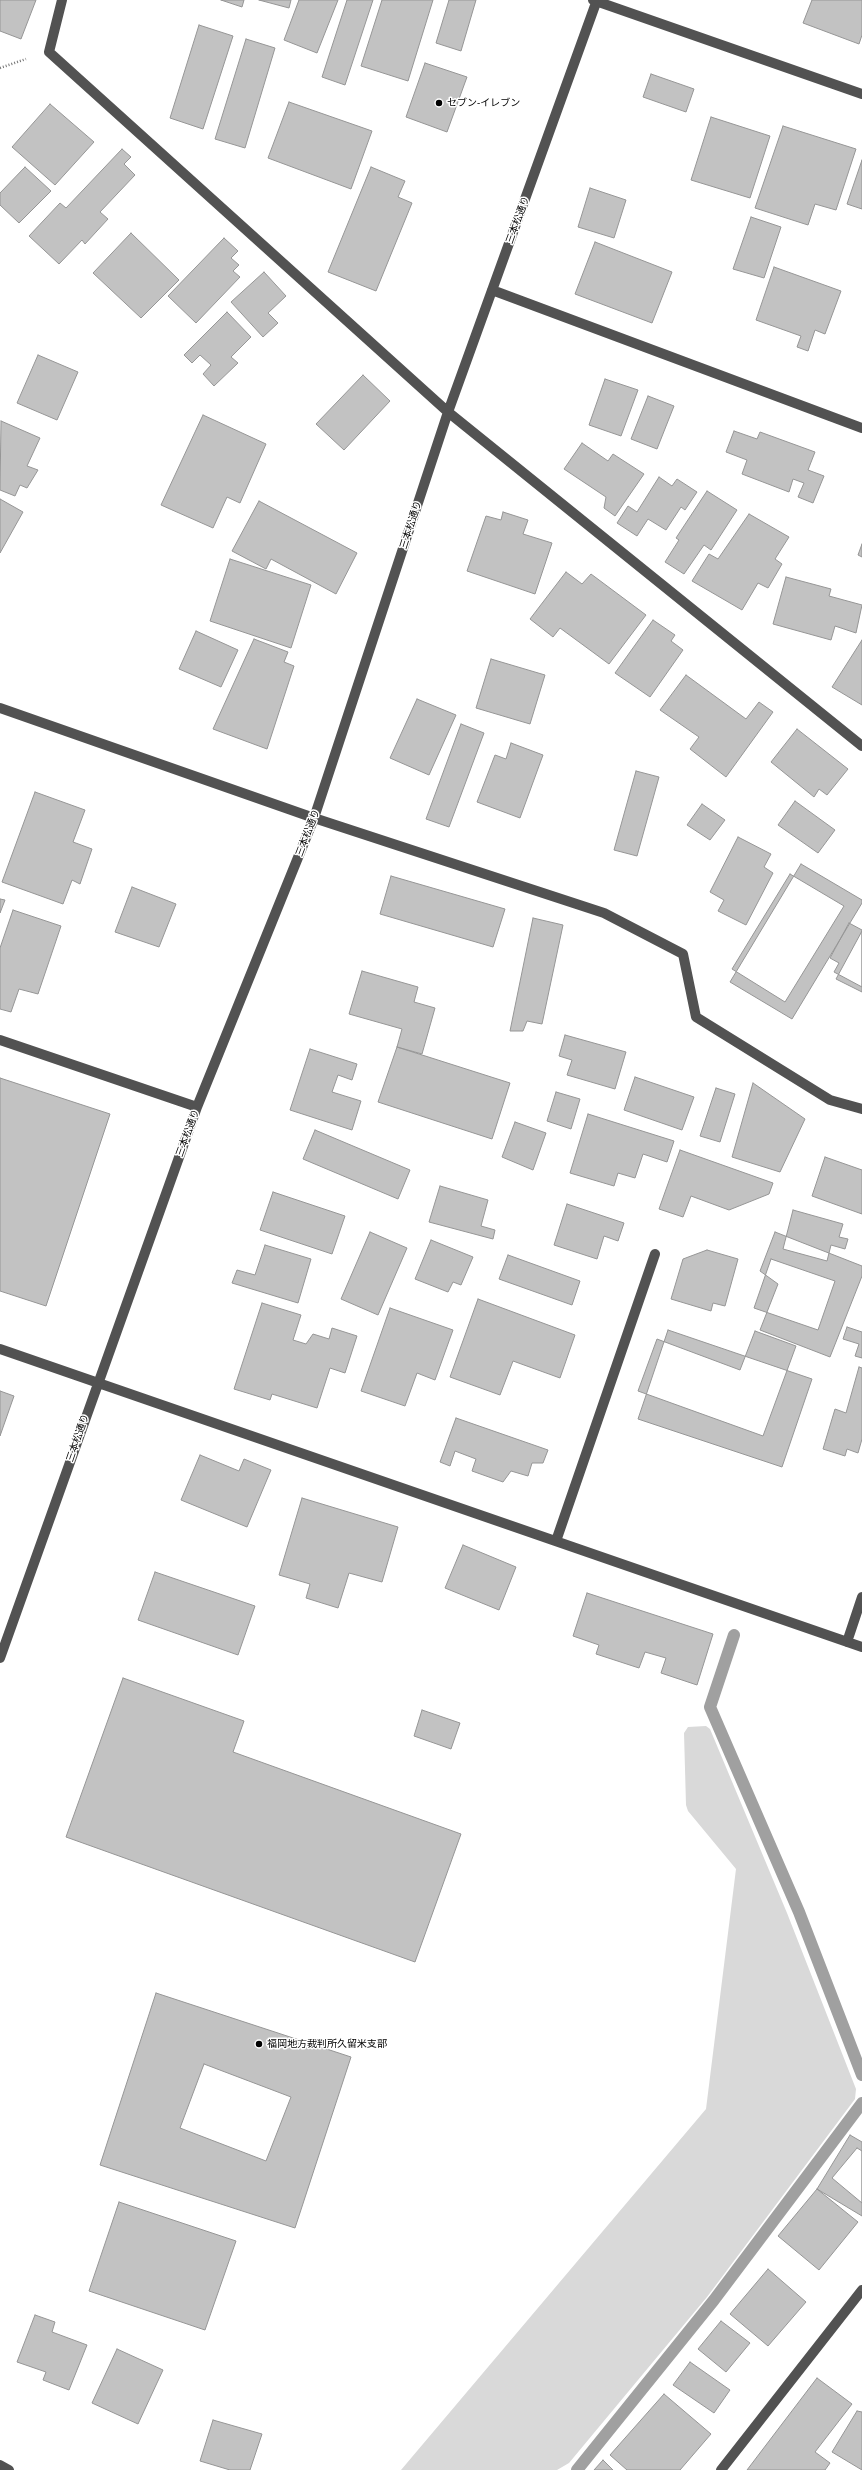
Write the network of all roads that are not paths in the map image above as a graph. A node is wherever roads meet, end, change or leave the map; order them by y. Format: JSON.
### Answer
{"nodes":[{"id":1,"x":62,"y":0,"type":"edge"},
{"id":2,"x":596,"y":0,"type":"edge"},
{"id":3,"x":862,"y":94,"type":"edge"},
{"id":4,"x":492,"y":290,"type":"junction"},
{"id":5,"x":448,"y":412,"type":"junction"},
{"id":6,"x":862,"y":428,"type":"edge"},
{"id":7,"x":0,"y":708,"type":"edge"},
{"id":8,"x":862,"y":746,"type":"edge"},
{"id":9,"x":314,"y":818,"type":"junction"},
{"id":10,"x":0,"y":1040,"type":"edge"},
{"id":11,"x":197,"y":1107,"type":"junction"},
{"id":12,"x":862,"y":1109,"type":"edge"},
{"id":13,"x":655,"y":1254,"type":"dead end"},
{"id":14,"x":0,"y":1349,"type":"edge"},
{"id":15,"x":98,"y":1381,"type":"junction"},
{"id":16,"x":556,"y":1541,"type":"junction"},
{"id":17,"x":862,"y":1597,"type":"edge"},
{"id":18,"x":847,"y":1642,"type":"junction"},
{"id":19,"x":862,"y":1647,"type":"edge"},
{"id":20,"x":0,"y":1658,"type":"edge"},
{"id":21,"x":860,"y":2296,"type":"edge"},
{"id":22,"x":0,"y":2466,"type":"edge"},
{"id":23,"x":9,"y":2470,"type":"edge"},
{"id":24,"x":721,"y":2470,"type":"edge"}],
"edges":[{"from":1,"to":5,"type":"street"},
{"from":2,"to":3,"type":"street"},
{"from":2,"to":4,"type":"street","name":"三本松通り"},
{"from":4,"to":5,"type":"street","name":"三本松通り"},
{"from":4,"to":6,"type":"street"},
{"from":5,"to":8,"type":"street"},
{"from":5,"to":9,"type":"street","name":"三本松通り"},
{"from":7,"to":9,"type":"street"},
{"from":9,"to":11,"type":"street","name":"三本松通り"},
{"from":9,"to":12,"type":"street"},
{"from":10,"to":11,"type":"street"},
{"from":11,"to":15,"type":"street","name":"三本松通り"},
{"from":13,"to":16,"type":"street"},
{"from":14,"to":15,"type":"street"},
{"from":15,"to":16,"type":"street"},
{"from":15,"to":20,"type":"street","name":"三本松通り"},
{"from":16,"to":18,"type":"street"},
{"from":17,"to":18,"type":"street"},
{"from":18,"to":19,"type":"street"},
{"from":21,"to":24,"type":"street"},
{"from":22,"to":23,"type":"street"}]}
